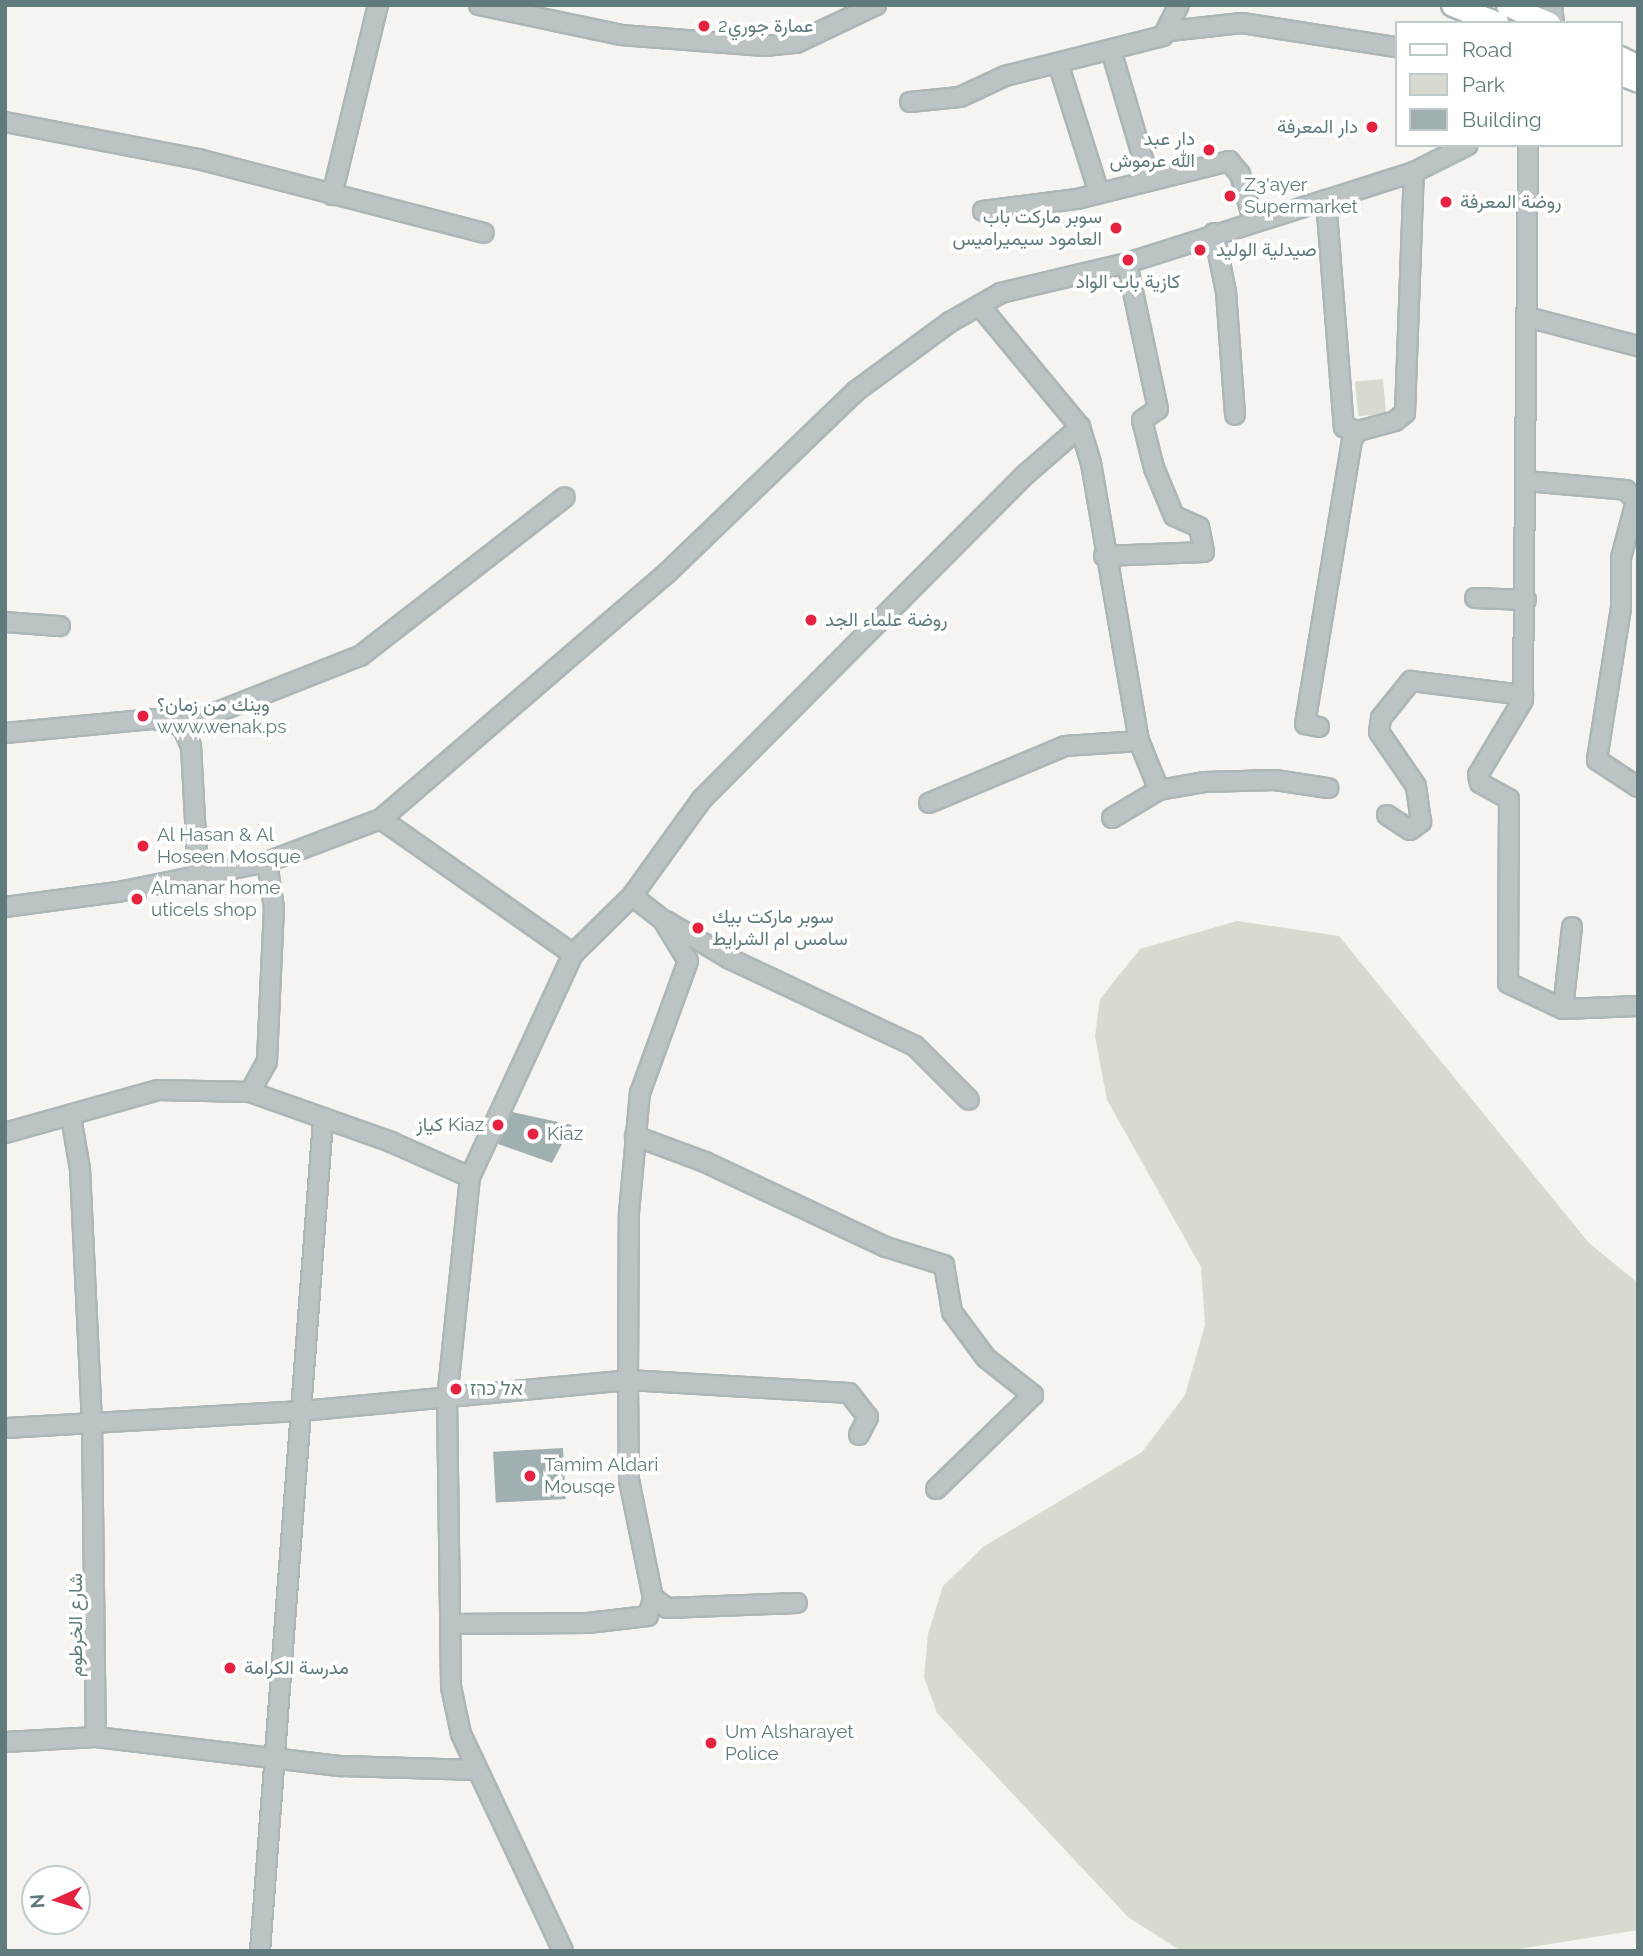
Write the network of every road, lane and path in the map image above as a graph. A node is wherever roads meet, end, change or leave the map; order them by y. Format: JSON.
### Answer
{"nodes":[{"id":1,"x":378,"y":5,"type":"edge"},
{"id":2,"x":479,"y":5,"type":"edge"},
{"id":3,"x":876,"y":5,"type":"edge"},
{"id":4,"x":1179,"y":5,"type":"edge"},
{"id":5,"x":1452,"y":5,"type":"edge"},
{"id":6,"x":1507,"y":5,"type":"edge"},
{"id":7,"x":541,"y":12,"type":"edge"},
{"id":8,"x":1493,"y":21,"type":"edge"},
{"id":9,"x":1546,"y":21,"type":"edge"},
{"id":10,"x":1169,"y":31,"type":"junction"},
{"id":11,"x":1394,"y":47,"type":"edge"},
{"id":12,"x":1111,"y":50,"type":"junction"},
{"id":13,"x":1622,"y":58,"type":"edge"},
{"id":14,"x":1058,"y":63,"type":"junction"},
{"id":15,"x":1638,"y":66,"type":"edge"},
{"id":16,"x":910,"y":102,"type":"dead end"},
{"id":17,"x":5,"y":122,"type":"edge"},
{"id":18,"x":1464,"y":147,"type":"edge"},
{"id":19,"x":1528,"y":147,"type":"edge"},
{"id":20,"x":1414,"y":172,"type":"junction"},
{"id":21,"x":1149,"y":179,"type":"junction"},
{"id":22,"x":1099,"y":193,"type":"junction"},
{"id":23,"x":332,"y":195,"type":"junction"},
{"id":24,"x":1326,"y":200,"type":"junction"},
{"id":25,"x":983,"y":211,"type":"dead end"},
{"id":26,"x":1253,"y":220,"type":"junction"},
{"id":27,"x":484,"y":233,"type":"dead end"},
{"id":28,"x":1214,"y":233,"type":"junction"},
{"id":29,"x":1127,"y":263,"type":"junction"},
{"id":30,"x":979,"y":305,"type":"junction"},
{"id":31,"x":1531,"y":318,"type":"junction"},
{"id":32,"x":1638,"y":346,"type":"edge"},
{"id":33,"x":1235,"y":415,"type":"dead end"},
{"id":34,"x":1080,"y":427,"type":"junction"},
{"id":35,"x":1358,"y":431,"type":"junction"},
{"id":36,"x":1526,"y":481,"type":"junction"},
{"id":37,"x":565,"y":498,"type":"dead end"},
{"id":38,"x":1104,"y":556,"type":"junction"},
{"id":39,"x":1475,"y":598,"type":"dead end"},
{"id":40,"x":1526,"y":600,"type":"junction"},
{"id":41,"x":5,"y":622,"type":"edge"},
{"id":42,"x":60,"y":626,"type":"dead end"},
{"id":43,"x":1523,"y":695,"type":"junction"},
{"id":44,"x":182,"y":726,"type":"junction"},
{"id":45,"x":1319,"y":727,"type":"dead end"},
{"id":46,"x":5,"y":733,"type":"edge"},
{"id":47,"x":1139,"y":741,"type":"junction"},
{"id":48,"x":1638,"y":787,"type":"edge"},
{"id":49,"x":1328,"y":788,"type":"dead end"},
{"id":50,"x":1159,"y":790,"type":"junction"},
{"id":51,"x":929,"y":803,"type":"dead end"},
{"id":52,"x":1387,"y":815,"type":"dead end"},
{"id":53,"x":1112,"y":818,"type":"dead end"},
{"id":54,"x":380,"y":819,"type":"junction"},
{"id":55,"x":267,"y":862,"type":"junction"},
{"id":56,"x":198,"y":876,"type":"junction"},
{"id":57,"x":632,"y":896,"type":"junction"},
{"id":58,"x":5,"y":906,"type":"edge"},
{"id":59,"x":663,"y":920,"type":"junction"},
{"id":60,"x":1572,"y":927,"type":"dead end"},
{"id":61,"x":573,"y":954,"type":"junction"},
{"id":62,"x":1638,"y":1006,"type":"edge"},
{"id":63,"x":1563,"y":1009,"type":"junction"},
{"id":64,"x":250,"y":1092,"type":"junction"},
{"id":65,"x":969,"y":1100,"type":"dead end"},
{"id":66,"x":71,"y":1117,"type":"junction"},
{"id":67,"x":323,"y":1121,"type":"junction"},
{"id":68,"x":5,"y":1133,"type":"edge"},
{"id":69,"x":635,"y":1136,"type":"junction"},
{"id":70,"x":470,"y":1177,"type":"junction"},
{"id":71,"x":628,"y":1380,"type":"junction"},
{"id":72,"x":447,"y":1398,"type":"junction"},
{"id":73,"x":302,"y":1411,"type":"junction"},
{"id":74,"x":92,"y":1422,"type":"junction"},
{"id":75,"x":5,"y":1428,"type":"edge"},
{"id":76,"x":859,"y":1436,"type":"dead end"},
{"id":77,"x":936,"y":1489,"type":"dead end"},
{"id":78,"x":653,"y":1598,"type":"junction"},
{"id":79,"x":797,"y":1603,"type":"dead end"},
{"id":80,"x":451,"y":1625,"type":"junction"},
{"id":81,"x":96,"y":1737,"type":"junction"},
{"id":82,"x":5,"y":1742,"type":"edge"},
{"id":83,"x":274,"y":1759,"type":"junction"},
{"id":84,"x":477,"y":1770,"type":"junction"},
{"id":85,"x":260,"y":1951,"type":"edge"},
{"id":86,"x":563,"y":1951,"type":"edge"}],
"edges":[{"from":1,"to":23,"type":"street"},
{"from":2,"to":7,"type":"street"},
{"from":3,"to":7,"type":"street"},
{"from":4,"to":10,"type":"street"},
{"from":5,"to":8,"type":"main road"},
{"from":6,"to":9,"type":"main road"},
{"from":10,"to":11,"type":"street"},
{"from":10,"to":12,"type":"street"},
{"from":12,"to":14,"type":"street"},
{"from":12,"to":21,"type":"street"},
{"from":13,"to":15,"type":"main road"},
{"from":14,"to":16,"type":"street"},
{"from":14,"to":22,"type":"street"},
{"from":17,"to":23,"type":"street"},
{"from":18,"to":20,"type":"street"},
{"from":19,"to":31,"type":"street"},
{"from":20,"to":24,"type":"street"},
{"from":20,"to":35,"type":"street"},
{"from":21,"to":22,"type":"street"},
{"from":21,"to":26,"type":"street"},
{"from":22,"to":25,"type":"street"},
{"from":23,"to":27,"type":"street"},
{"from":24,"to":26,"type":"street"},
{"from":24,"to":35,"type":"street"},
{"from":26,"to":28,"type":"street"},
{"from":28,"to":29,"type":"street"},
{"from":28,"to":33,"type":"street"},
{"from":29,"to":30,"type":"street"},
{"from":29,"to":38,"type":"street"},
{"from":30,"to":34,"type":"street"},
{"from":30,"to":54,"type":"street"},
{"from":31,"to":32,"type":"street"},
{"from":31,"to":36,"type":"street"},
{"from":34,"to":38,"type":"street"},
{"from":34,"to":57,"type":"street"},
{"from":35,"to":45,"type":"street"},
{"from":36,"to":40,"type":"street"},
{"from":36,"to":48,"type":"street"},
{"from":37,"to":44,"type":"street"},
{"from":38,"to":47,"type":"street"},
{"from":39,"to":40,"type":"street"},
{"from":40,"to":43,"type":"street"},
{"from":41,"to":42,"type":"street"},
{"from":43,"to":52,"type":"street"},
{"from":43,"to":63,"type":"street"},
{"from":44,"to":46,"type":"street"},
{"from":44,"to":56,"type":"street"},
{"from":47,"to":50,"type":"street"},
{"from":47,"to":51,"type":"street"},
{"from":49,"to":50,"type":"street"},
{"from":50,"to":53,"type":"street"},
{"from":54,"to":55,"type":"street"},
{"from":54,"to":61,"type":"street"},
{"from":55,"to":56,"type":"street"},
{"from":55,"to":64,"type":"street"},
{"from":56,"to":58,"type":"street"},
{"from":57,"to":59,"type":"street"},
{"from":57,"to":61,"type":"street"},
{"from":59,"to":65,"type":"street"},
{"from":59,"to":69,"type":"street"},
{"from":60,"to":63,"type":"street"},
{"from":61,"to":70,"type":"street"},
{"from":62,"to":63,"type":"street"},
{"from":64,"to":66,"type":"street"},
{"from":64,"to":67,"type":"street"},
{"from":66,"to":68,"type":"street"},
{"from":66,"to":74,"type":"street","name":"شارع الخرطوم"},
{"from":67,"to":70,"type":"street"},
{"from":67,"to":73,"type":"street"},
{"from":69,"to":71,"type":"street"},
{"from":69,"to":77,"type":"street"},
{"from":70,"to":72,"type":"street"},
{"from":71,"to":72,"type":"street"},
{"from":71,"to":76,"type":"street"},
{"from":71,"to":78,"type":"street"},
{"from":72,"to":73,"type":"street"},
{"from":72,"to":80,"type":"street"},
{"from":73,"to":74,"type":"street"},
{"from":73,"to":83,"type":"street"},
{"from":74,"to":75,"type":"street"},
{"from":74,"to":81,"type":"street","name":"شارع الخرطوم"},
{"from":78,"to":79,"type":"street"},
{"from":78,"to":80,"type":"street"},
{"from":80,"to":84,"type":"street"},
{"from":81,"to":82,"type":"street"},
{"from":81,"to":83,"type":"street"},
{"from":83,"to":84,"type":"street"},
{"from":83,"to":85,"type":"street"},
{"from":84,"to":86,"type":"street"}]}
